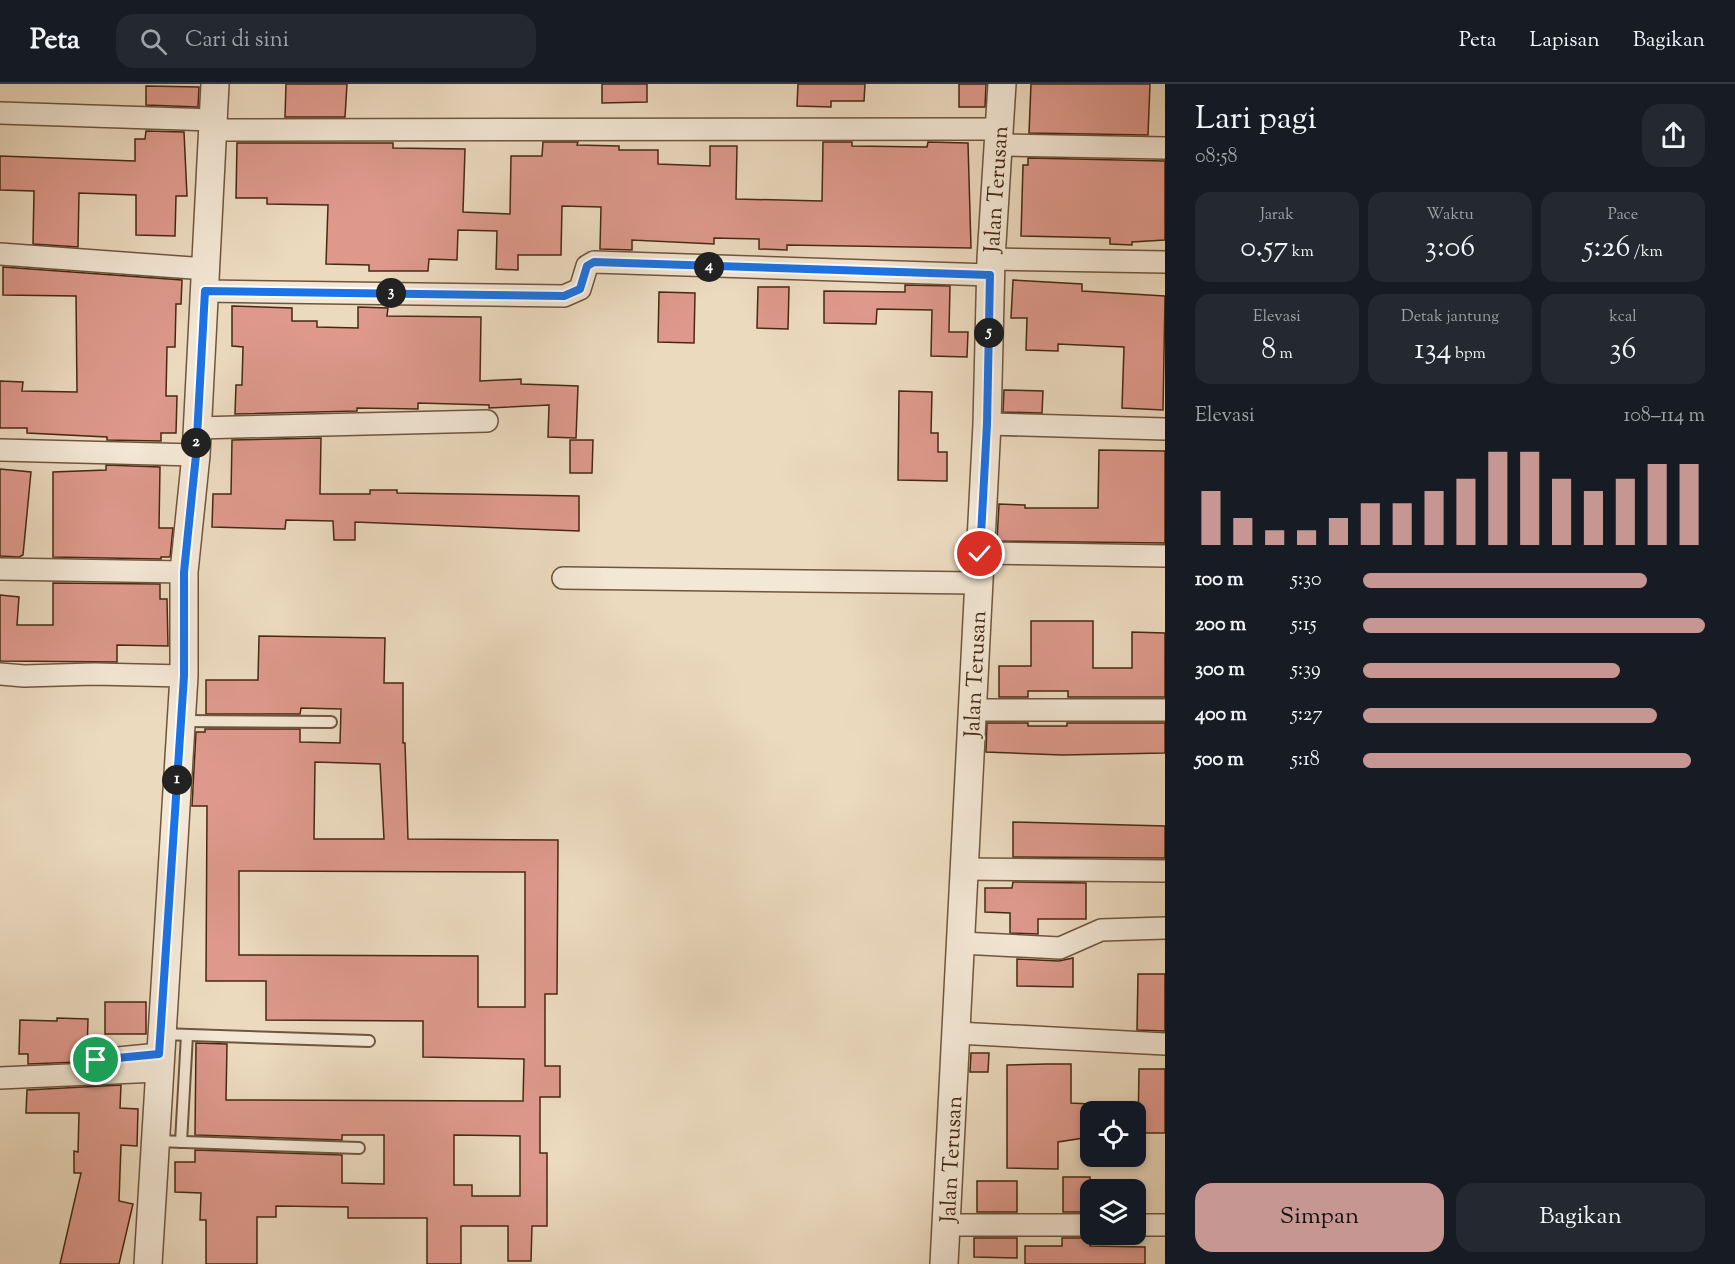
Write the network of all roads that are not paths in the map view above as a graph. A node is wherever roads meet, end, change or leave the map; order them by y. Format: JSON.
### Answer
{"nodes":[{"id":1,"x":215,"y":84,"type":"edge"},
{"id":2,"x":1002,"y":84,"type":"edge"},
{"id":3,"x":0,"y":113,"type":"edge"},
{"id":4,"x":213,"y":125,"type":"junction"},
{"id":5,"x":999,"y":137,"type":"junction"},
{"id":6,"x":1165,"y":148,"type":"edge"},
{"id":7,"x":0,"y":254,"type":"edge"},
{"id":8,"x":1165,"y":262,"type":"edge"},
{"id":9,"x":991,"y":267,"type":"junction"},
{"id":10,"x":206,"y":280,"type":"junction"},
{"id":11,"x":487,"y":421,"type":"dead end"},
{"id":12,"x":987,"y":424,"type":"junction"},
{"id":13,"x":197,"y":428,"type":"junction"},
{"id":14,"x":1165,"y":429,"type":"edge"},
{"id":15,"x":0,"y":450,"type":"edge"},
{"id":16,"x":196,"y":455,"type":"junction"},
{"id":17,"x":980,"y":554,"type":"junction"},
{"id":18,"x":1165,"y":556,"type":"edge"},
{"id":19,"x":0,"y":569,"type":"edge"},
{"id":20,"x":184,"y":572,"type":"junction"},
{"id":21,"x":563,"y":578,"type":"dead end"},
{"id":22,"x":978,"y":583,"type":"junction"},
{"id":23,"x":0,"y":674,"type":"edge"},
{"id":24,"x":184,"y":676,"type":"junction"},
{"id":25,"x":972,"y":710,"type":"junction"},
{"id":26,"x":1165,"y":710,"type":"edge"},
{"id":27,"x":181,"y":722,"type":"junction"},
{"id":28,"x":331,"y":722,"type":"dead end"},
{"id":29,"x":963,"y":869,"type":"junction"},
{"id":30,"x":1165,"y":871,"type":"edge"},
{"id":31,"x":1165,"y":928,"type":"edge"},
{"id":32,"x":961,"y":943,"type":"junction"},
{"id":33,"x":957,"y":1033,"type":"junction"},
{"id":34,"x":369,"y":1041,"type":"dead end"},
{"id":35,"x":1165,"y":1044,"type":"edge"},
{"id":36,"x":166,"y":1049,"type":"junction"},
{"id":37,"x":0,"y":1078,"type":"edge"},
{"id":38,"x":168,"y":1141,"type":"junction"},
{"id":39,"x":359,"y":1148,"type":"dead end"},
{"id":40,"x":946,"y":1225,"type":"junction"},
{"id":41,"x":1080,"y":1225,"type":"edge"},
{"id":42,"x":1146,"y":1225,"type":"edge"},
{"id":43,"x":1165,"y":1225,"type":"edge"},
{"id":44,"x":148,"y":1264,"type":"edge"},
{"id":45,"x":944,"y":1264,"type":"edge"}],
"edges":[{"from":1,"to":4,"type":"street"},
{"from":2,"to":5,"type":"street","name":"Jalan Terusan"},
{"from":3,"to":4,"type":"street"},
{"from":4,"to":5,"type":"street"},
{"from":4,"to":10,"type":"street"},
{"from":5,"to":6,"type":"street"},
{"from":5,"to":9,"type":"street","name":"Jalan Terusan"},
{"from":7,"to":10,"type":"street"},
{"from":8,"to":9,"type":"street"},
{"from":9,"to":10,"type":"street"},
{"from":9,"to":12,"type":"street","name":"Jalan Terusan"},
{"from":10,"to":13,"type":"street"},
{"from":11,"to":13,"type":"street"},
{"from":12,"to":14,"type":"street"},
{"from":12,"to":17,"type":"street","name":"Jalan Terusan"},
{"from":13,"to":16,"type":"street"},
{"from":15,"to":16,"type":"street"},
{"from":16,"to":20,"type":"street"},
{"from":17,"to":18,"type":"street"},
{"from":17,"to":22,"type":"street","name":"Jalan Terusan"},
{"from":19,"to":20,"type":"street"},
{"from":20,"to":24,"type":"street"},
{"from":21,"to":22,"type":"street"},
{"from":22,"to":25,"type":"street","name":"Jalan Terusan"},
{"from":23,"to":24,"type":"street"},
{"from":24,"to":27,"type":"street"},
{"from":25,"to":26,"type":"street"},
{"from":25,"to":29,"type":"street","name":"Jalan Terusan"},
{"from":27,"to":28,"type":"lane"},
{"from":27,"to":36,"type":"street"},
{"from":29,"to":30,"type":"street"},
{"from":29,"to":32,"type":"street","name":"Jalan Terusan"},
{"from":31,"to":32,"type":"street"},
{"from":32,"to":33,"type":"street","name":"Jalan Terusan"},
{"from":33,"to":35,"type":"street"},
{"from":33,"to":40,"type":"street","name":"Jalan Terusan"},
{"from":34,"to":36,"type":"lane"},
{"from":36,"to":37,"type":"street"},
{"from":36,"to":38,"type":"street"},
{"from":36,"to":38,"type":"lane"},
{"from":38,"to":39,"type":"lane"},
{"from":38,"to":44,"type":"street"},
{"from":40,"to":41,"type":"street"},
{"from":40,"to":45,"type":"street","name":"Jalan Terusan"},
{"from":42,"to":43,"type":"street"}]}
